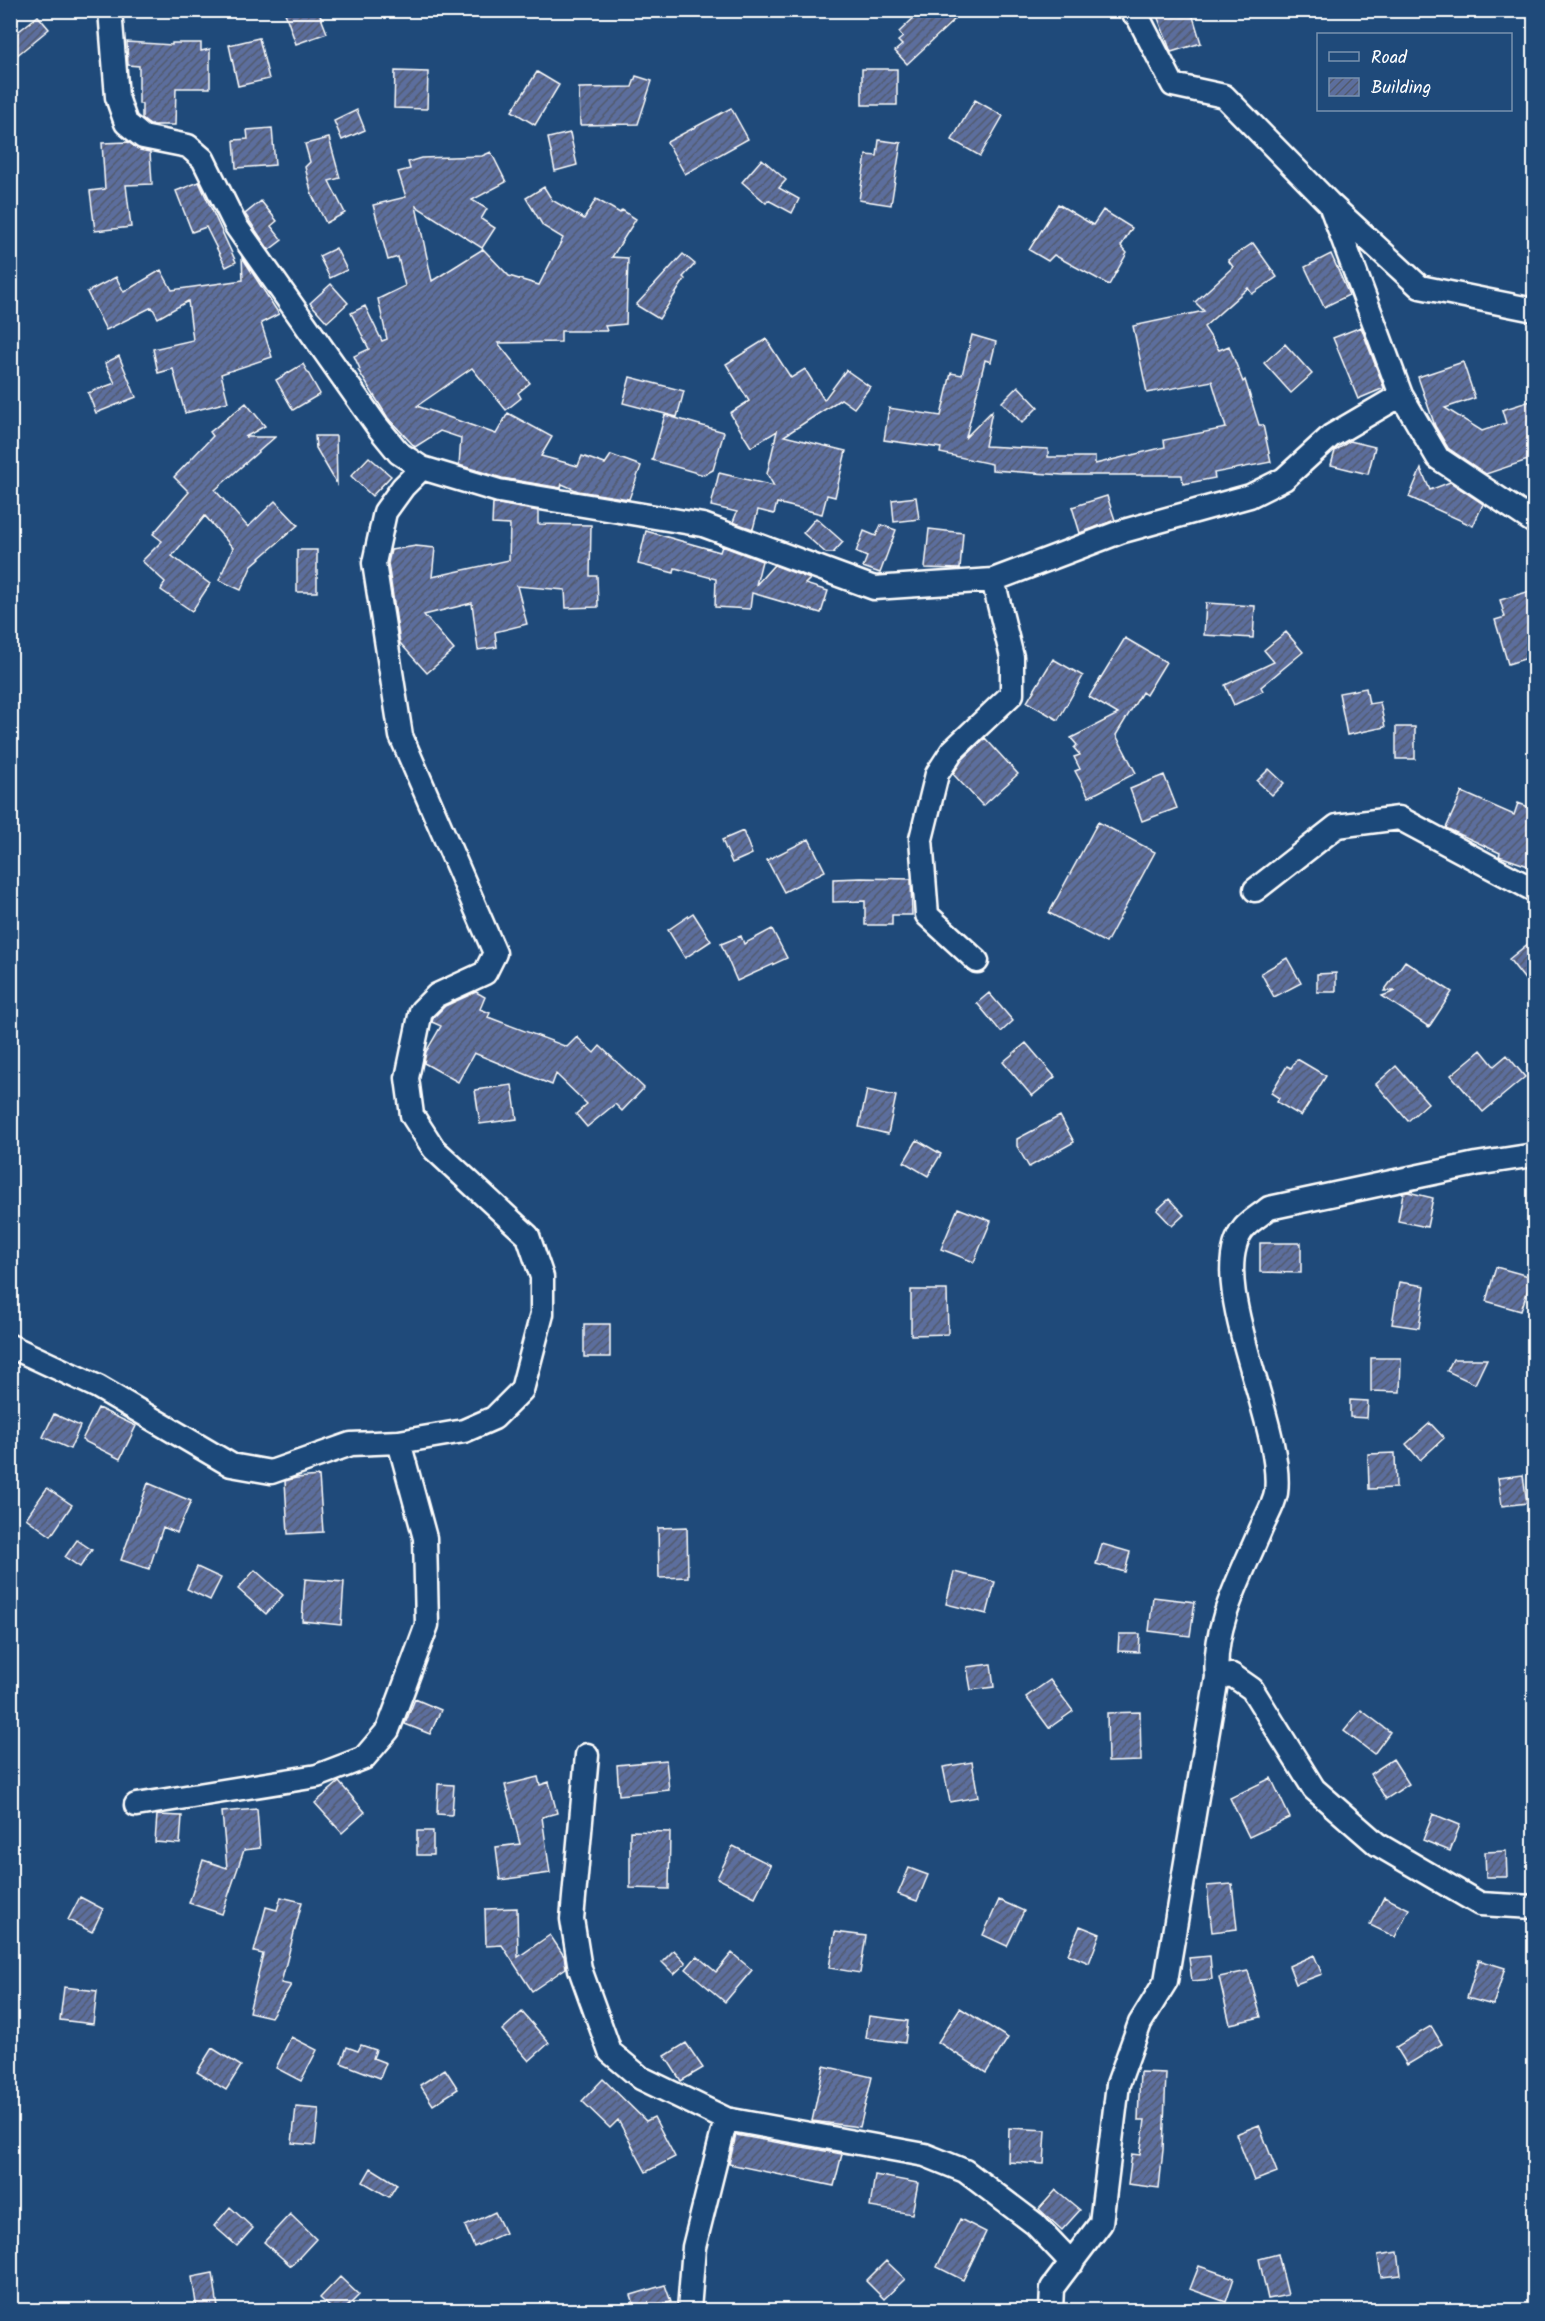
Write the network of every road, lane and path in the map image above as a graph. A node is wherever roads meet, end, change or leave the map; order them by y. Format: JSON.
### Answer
{"nodes":[{"id":1,"x":110,"y":10,"type":"edge"},
{"id":2,"x":1130,"y":10,"type":"edge"},
{"id":3,"x":1329,"y":203,"type":"junction"},
{"id":4,"x":1534,"y":310,"type":"edge"},
{"id":5,"x":1401,"y":395,"type":"junction"},
{"id":6,"x":422,"y":468,"type":"junction"},
{"id":7,"x":1534,"y":522,"type":"edge"},
{"id":8,"x":993,"y":580,"type":"junction"},
{"id":9,"x":1255,"y":890,"type":"dead end"},
{"id":10,"x":1534,"y":890,"type":"edge"},
{"id":11,"x":977,"y":961,"type":"dead end"},
{"id":12,"x":1534,"y":1155,"type":"edge"},
{"id":13,"x":10,"y":1346,"type":"edge"},
{"id":14,"x":399,"y":1442,"type":"junction"},
{"id":15,"x":1217,"y":1677,"type":"junction"},
{"id":16,"x":587,"y":1755,"type":"dead end"},
{"id":17,"x":136,"y":1805,"type":"dead end"},
{"id":18,"x":1534,"y":1907,"type":"edge"},
{"id":19,"x":726,"y":2119,"type":"junction"},
{"id":20,"x":1072,"y":2263,"type":"junction"},
{"id":21,"x":689,"y":2310,"type":"edge"},
{"id":22,"x":1051,"y":2310,"type":"edge"}],
"edges":[{"from":1,"to":6,"type":"street"},
{"from":2,"to":3,"type":"street"},
{"from":3,"to":4,"type":"street"},
{"from":3,"to":5,"type":"street"},
{"from":5,"to":7,"type":"street"},
{"from":5,"to":8,"type":"street"},
{"from":6,"to":8,"type":"street"},
{"from":6,"to":14,"type":"street"},
{"from":8,"to":11,"type":"street"},
{"from":9,"to":10,"type":"street"},
{"from":12,"to":15,"type":"street"},
{"from":13,"to":14,"type":"street"},
{"from":14,"to":17,"type":"street"},
{"from":15,"to":18,"type":"street"},
{"from":15,"to":20,"type":"street"},
{"from":16,"to":19,"type":"street"},
{"from":19,"to":20,"type":"street"},
{"from":19,"to":21,"type":"street"},
{"from":20,"to":22,"type":"street"}]}
